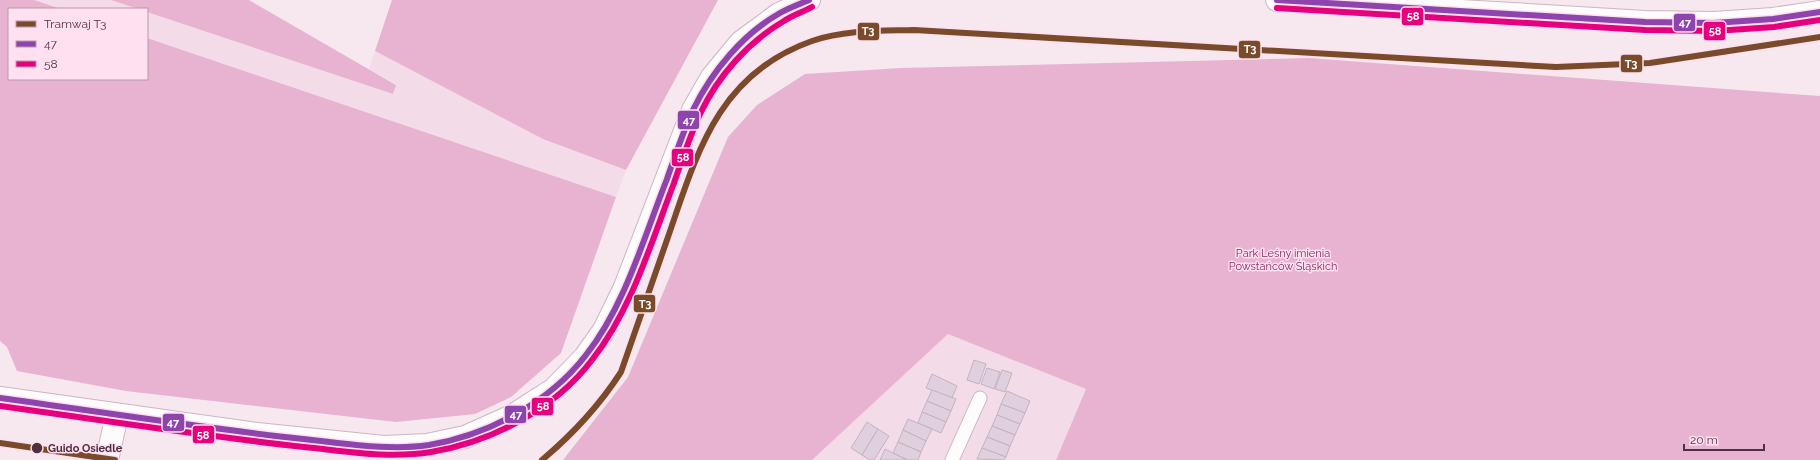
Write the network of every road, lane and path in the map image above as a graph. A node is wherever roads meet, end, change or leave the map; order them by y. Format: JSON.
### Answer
{"nodes":[{"id":1,"x":809,"y":0,"type":"edge"},
{"id":2,"x":1277,"y":0,"type":"edge"},
{"id":3,"x":1820,"y":12,"type":"edge"},
{"id":4,"x":0,"y":398,"type":"edge"},
{"id":5,"x":980,"y":398,"type":"dead end"},
{"id":6,"x":117,"y":415,"type":"junction"},
{"id":7,"x":107,"y":460,"type":"edge"},
{"id":8,"x":952,"y":460,"type":"edge"}],
"edges":[{"from":1,"to":6,"type":"main road"},
{"from":2,"to":3,"type":"main road"},
{"from":4,"to":6,"type":"main road"},
{"from":5,"to":8,"type":"lane"},
{"from":6,"to":7,"type":"main road"}]}
